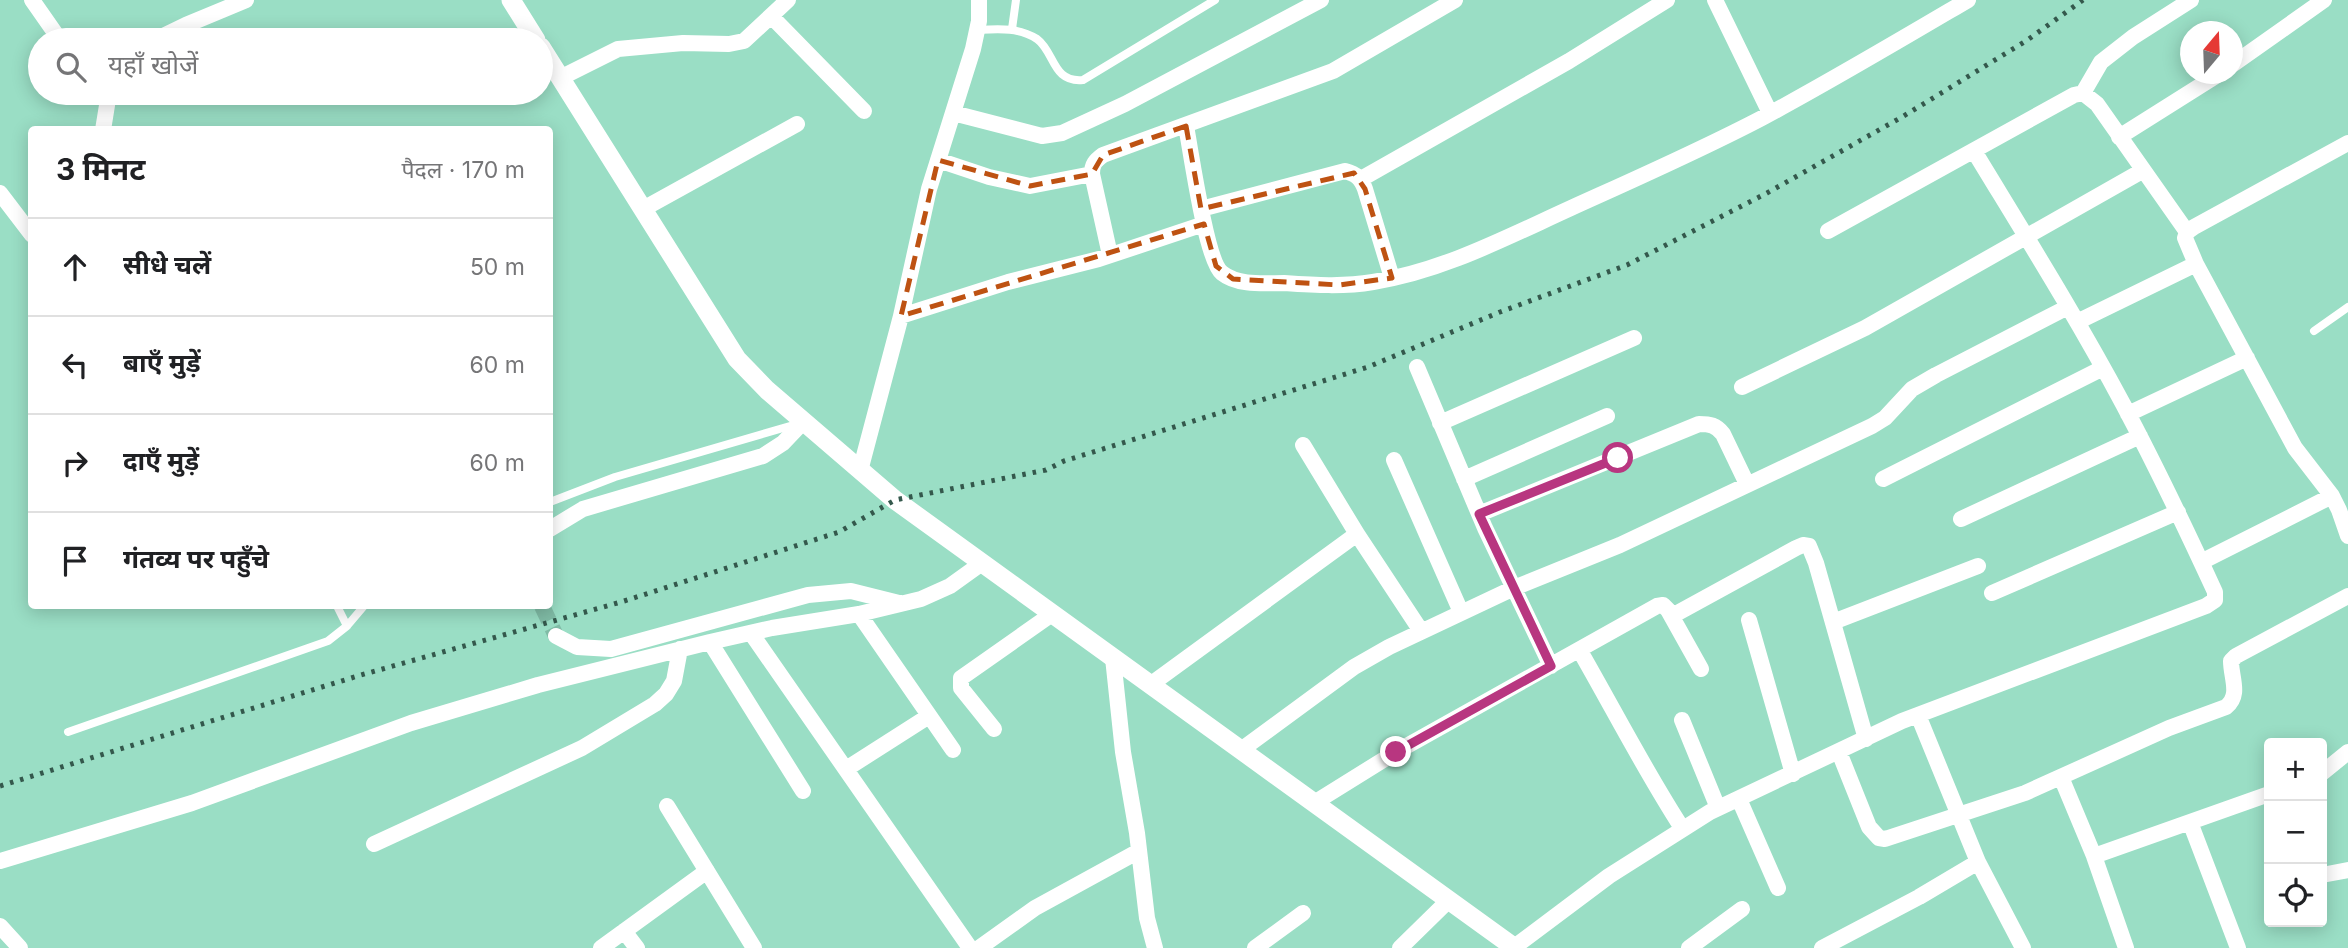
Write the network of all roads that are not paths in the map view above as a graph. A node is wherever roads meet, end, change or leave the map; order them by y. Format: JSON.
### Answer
{"nodes":[{"id":1,"x":32,"y":0,"type":"edge"},
{"id":2,"x":246,"y":0,"type":"edge"},
{"id":3,"x":511,"y":0,"type":"edge"},
{"id":4,"x":788,"y":0,"type":"edge"},
{"id":5,"x":979,"y":0,"type":"edge"},
{"id":6,"x":1016,"y":0,"type":"edge"},
{"id":7,"x":1215,"y":0,"type":"edge"},
{"id":8,"x":1321,"y":0,"type":"edge"},
{"id":9,"x":1455,"y":0,"type":"edge"},
{"id":10,"x":1667,"y":0,"type":"edge"},
{"id":11,"x":1715,"y":0,"type":"edge"},
{"id":12,"x":2191,"y":0,"type":"edge"},
{"id":13,"x":2324,"y":0,"type":"edge"},
{"id":14,"x":1964,"y":1,"type":"edge"},
{"id":15,"x":771,"y":16,"type":"junction"},
{"id":16,"x":52,"y":28,"type":"edge"},
{"id":17,"x":182,"y":28,"type":"edge"},
{"id":18,"x":528,"y":28,"type":"edge"},
{"id":19,"x":1012,"y":29,"type":"junction"},
{"id":20,"x":977,"y":30,"type":"junction"},
{"id":21,"x":2243,"y":57,"type":"edge"},
{"id":22,"x":553,"y":67,"type":"edge"},
{"id":23,"x":560,"y":78,"type":"junction"},
{"id":24,"x":2203,"y":84,"type":"edge"},
{"id":25,"x":2083,"y":93,"type":"junction"},
{"id":26,"x":104,"y":105,"type":"edge"},
{"id":27,"x":864,"y":111,"type":"dead end"},
{"id":28,"x":953,"y":113,"type":"junction"},
{"id":29,"x":1770,"y":113,"type":"junction"},
{"id":30,"x":797,"y":124,"type":"dead end"},
{"id":31,"x":103,"y":126,"type":"edge"},
{"id":32,"x":1186,"y":126,"type":"junction"},
{"id":33,"x":2119,"y":137,"type":"junction"},
{"id":34,"x":2348,"y":143,"type":"edge"},
{"id":35,"x":1974,"y":150,"type":"junction"},
{"id":36,"x":938,"y":160,"type":"junction"},
{"id":37,"x":2142,"y":171,"type":"junction"},
{"id":38,"x":1092,"y":174,"type":"junction"},
{"id":39,"x":1361,"y":179,"type":"junction"},
{"id":40,"x":0,"y":192,"type":"edge"},
{"id":41,"x":643,"y":209,"type":"junction"},
{"id":42,"x":1203,"y":217,"type":"junction"},
{"id":43,"x":28,"y":230,"type":"edge"},
{"id":44,"x":1828,"y":231,"type":"dead end"},
{"id":45,"x":2187,"y":232,"type":"junction"},
{"id":46,"x":2026,"y":238,"type":"junction"},
{"id":47,"x":1110,"y":255,"type":"junction"},
{"id":48,"x":2196,"y":264,"type":"junction"},
{"id":49,"x":1392,"y":278,"type":"junction"},
{"id":50,"x":2068,"y":307,"type":"junction"},
{"id":51,"x":2348,"y":307,"type":"edge"},
{"id":52,"x":901,"y":316,"type":"junction"},
{"id":53,"x":2077,"y":322,"type":"junction"},
{"id":54,"x":2314,"y":331,"type":"dead end"},
{"id":55,"x":1634,"y":338,"type":"dead end"},
{"id":56,"x":2246,"y":358,"type":"junction"},
{"id":57,"x":1417,"y":367,"type":"dead end"},
{"id":58,"x":2103,"y":368,"type":"junction"},
{"id":59,"x":1742,"y":387,"type":"dead end"},
{"id":60,"x":2128,"y":414,"type":"junction"},
{"id":61,"x":1607,"y":416,"type":"dead end"},
{"id":62,"x":803,"y":422,"type":"junction"},
{"id":63,"x":1440,"y":423,"type":"junction"},
{"id":64,"x":2140,"y":436,"type":"junction"},
{"id":65,"x":1303,"y":446,"type":"dead end"},
{"id":66,"x":1394,"y":460,"type":"dead end"},
{"id":67,"x":860,"y":471,"type":"junction"},
{"id":68,"x":1464,"y":479,"type":"junction"},
{"id":69,"x":1883,"y":479,"type":"dead end"},
{"id":70,"x":1746,"y":484,"type":"junction"},
{"id":71,"x":2332,"y":496,"type":"junction"},
{"id":72,"x":553,"y":501,"type":"edge"},
{"id":73,"x":2178,"y":512,"type":"junction"},
{"id":74,"x":1479,"y":514,"type":"junction"},
{"id":75,"x":1961,"y":519,"type":"dead end"},
{"id":76,"x":553,"y":525,"type":"edge"},
{"id":77,"x":1357,"y":534,"type":"junction"},
{"id":78,"x":2348,"y":536,"type":"edge"},
{"id":79,"x":2201,"y":562,"type":"junction"},
{"id":80,"x":982,"y":563,"type":"junction"},
{"id":81,"x":1978,"y":566,"type":"dead end"},
{"id":82,"x":1514,"y":588,"type":"junction"},
{"id":83,"x":1992,"y":593,"type":"dead end"},
{"id":84,"x":2348,"y":596,"type":"edge"},
{"id":85,"x":901,"y":603,"type":"junction"},
{"id":86,"x":338,"y":609,"type":"edge"},
{"id":87,"x":362,"y":609,"type":"edge"},
{"id":88,"x":1461,"y":612,"type":"junction"},
{"id":89,"x":859,"y":614,"type":"junction"},
{"id":90,"x":1052,"y":614,"type":"junction"},
{"id":91,"x":1672,"y":616,"type":"junction"},
{"id":92,"x":1749,"y":620,"type":"dead end"},
{"id":93,"x":1833,"y":622,"type":"junction"},
{"id":94,"x":347,"y":626,"type":"junction"},
{"id":95,"x":1421,"y":631,"type":"junction"},
{"id":96,"x":751,"y":633,"type":"junction"},
{"id":97,"x":556,"y":636,"type":"dead end"},
{"id":98,"x":710,"y":642,"type":"junction"},
{"id":99,"x":680,"y":649,"type":"junction"},
{"id":100,"x":1580,"y":651,"type":"junction"},
{"id":101,"x":1114,"y":658,"type":"junction"},
{"id":102,"x":1551,"y":666,"type":"junction"},
{"id":103,"x":1701,"y":669,"type":"dead end"},
{"id":104,"x":1150,"y":685,"type":"junction"},
{"id":105,"x":1919,"y":715,"type":"junction"},
{"id":106,"x":929,"y":716,"type":"junction"},
{"id":107,"x":1682,"y":720,"type":"dead end"},
{"id":108,"x":994,"y":729,"type":"dead end"},
{"id":109,"x":68,"y":732,"type":"dead end"},
{"id":110,"x":1866,"y":739,"type":"junction"},
{"id":111,"x":953,"y":750,"type":"dead end"},
{"id":112,"x":1241,"y":750,"type":"junction"},
{"id":113,"x":2348,"y":751,"type":"edge"},
{"id":114,"x":1839,"y":752,"type":"junction"},
{"id":115,"x":846,"y":769,"type":"junction"},
{"id":116,"x":2327,"y":770,"type":"edge"},
{"id":117,"x":1793,"y":774,"type":"junction"},
{"id":118,"x":2062,"y":777,"type":"junction"},
{"id":119,"x":803,"y":791,"type":"dead end"},
{"id":120,"x":2264,"y":796,"type":"edge"},
{"id":121,"x":1739,"y":799,"type":"junction"},
{"id":122,"x":1314,"y":803,"type":"junction"},
{"id":123,"x":667,"y":806,"type":"dead end"},
{"id":124,"x":1718,"y":808,"type":"junction"},
{"id":125,"x":1958,"y":815,"type":"junction"},
{"id":126,"x":2190,"y":822,"type":"junction"},
{"id":127,"x":1682,"y":828,"type":"junction"},
{"id":128,"x":373,"y":844,"type":"dead end"},
{"id":129,"x":1139,"y":851,"type":"junction"},
{"id":130,"x":2094,"y":856,"type":"junction"},
{"id":131,"x":0,"y":861,"type":"edge"},
{"id":132,"x":1978,"y":862,"type":"junction"},
{"id":133,"x":2348,"y":870,"type":"edge"},
{"id":134,"x":707,"y":871,"type":"junction"},
{"id":135,"x":2327,"y":874,"type":"edge"},
{"id":136,"x":1778,"y":888,"type":"dead end"},
{"id":137,"x":1449,"y":901,"type":"junction"},
{"id":138,"x":1742,"y":909,"type":"dead end"},
{"id":139,"x":1303,"y":913,"type":"dead end"},
{"id":140,"x":0,"y":926,"type":"edge"},
{"id":141,"x":624,"y":931,"type":"junction"},
{"id":142,"x":2021,"y":947,"type":"edge"},
{"id":143,"x":20,"y":948,"type":"edge"},
{"id":144,"x":601,"y":948,"type":"edge"},
{"id":145,"x":637,"y":948,"type":"edge"},
{"id":146,"x":754,"y":948,"type":"edge"},
{"id":147,"x":970,"y":948,"type":"edge"},
{"id":148,"x":979,"y":948,"type":"edge"},
{"id":149,"x":1155,"y":948,"type":"edge"},
{"id":150,"x":1255,"y":948,"type":"edge"},
{"id":151,"x":1400,"y":948,"type":"edge"},
{"id":152,"x":1514,"y":948,"type":"edge"},
{"id":153,"x":1689,"y":948,"type":"edge"},
{"id":154,"x":1822,"y":948,"type":"edge"},
{"id":155,"x":2126,"y":948,"type":"edge"},
{"id":156,"x":2238,"y":948,"type":"edge"}],
"edges":[{"from":1,"to":16,"type":"street"},
{"from":2,"to":17,"type":"street"},
{"from":3,"to":18,"type":"street"},
{"from":4,"to":15,"type":"street"},
{"from":5,"to":20,"type":"street"},
{"from":6,"to":19,"type":"lane"},
{"from":7,"to":19,"type":"lane"},
{"from":8,"to":28,"type":"street"},
{"from":9,"to":32,"type":"street"},
{"from":10,"to":39,"type":"street"},
{"from":11,"to":29,"type":"street"},
{"from":12,"to":25,"type":"street"},
{"from":13,"to":21,"type":"street"},
{"from":14,"to":29,"type":"street"},
{"from":15,"to":23,"type":"street"},
{"from":15,"to":27,"type":"street"},
{"from":19,"to":20,"type":"lane"},
{"from":20,"to":28,"type":"street"},
{"from":22,"to":23,"type":"street"},
{"from":23,"to":41,"type":"street"},
{"from":24,"to":33,"type":"street"},
{"from":25,"to":33,"type":"street"},
{"from":25,"to":35,"type":"street"},
{"from":26,"to":31,"type":"street"},
{"from":28,"to":36,"type":"street"},
{"from":29,"to":49,"type":"street"},
{"from":30,"to":41,"type":"street"},
{"from":32,"to":38,"type":"street"},
{"from":32,"to":42,"type":"street"},
{"from":33,"to":37,"type":"street"},
{"from":34,"to":45,"type":"street"},
{"from":35,"to":44,"type":"street"},
{"from":35,"to":46,"type":"street"},
{"from":36,"to":38,"type":"street"},
{"from":36,"to":52,"type":"street"},
{"from":37,"to":45,"type":"street"},
{"from":37,"to":46,"type":"street"},
{"from":38,"to":47,"type":"street"},
{"from":39,"to":42,"type":"street"},
{"from":39,"to":49,"type":"street"},
{"from":40,"to":43,"type":"street"},
{"from":41,"to":62,"type":"street"},
{"from":42,"to":47,"type":"street"},
{"from":42,"to":49,"type":"street"},
{"from":45,"to":48,"type":"street"},
{"from":46,"to":50,"type":"street"},
{"from":46,"to":59,"type":"street"},
{"from":47,"to":52,"type":"street"},
{"from":48,"to":53,"type":"street"},
{"from":48,"to":56,"type":"street"},
{"from":50,"to":53,"type":"street"},
{"from":50,"to":70,"type":"street"},
{"from":51,"to":54,"type":"lane"},
{"from":52,"to":67,"type":"street"},
{"from":53,"to":58,"type":"street"},
{"from":55,"to":63,"type":"street"},
{"from":56,"to":60,"type":"street"},
{"from":56,"to":71,"type":"street"},
{"from":57,"to":63,"type":"street"},
{"from":58,"to":60,"type":"street"},
{"from":58,"to":69,"type":"street"},
{"from":60,"to":64,"type":"street"},
{"from":61,"to":68,"type":"street"},
{"from":62,"to":67,"type":"street"},
{"from":62,"to":72,"type":"lane"},
{"from":62,"to":76,"type":"street"},
{"from":63,"to":68,"type":"street"},
{"from":64,"to":73,"type":"street"},
{"from":64,"to":75,"type":"street"},
{"from":65,"to":77,"type":"street"},
{"from":66,"to":88,"type":"street"},
{"from":67,"to":80,"type":"street"},
{"from":68,"to":74,"type":"street"},
{"from":70,"to":74,"type":"street"},
{"from":70,"to":82,"type":"street"},
{"from":71,"to":78,"type":"street"},
{"from":71,"to":79,"type":"street"},
{"from":73,"to":79,"type":"street"},
{"from":73,"to":83,"type":"street"},
{"from":74,"to":82,"type":"street"},
{"from":77,"to":95,"type":"street"},
{"from":77,"to":104,"type":"street"},
{"from":79,"to":105,"type":"street"},
{"from":80,"to":85,"type":"street"},
{"from":80,"to":90,"type":"street"},
{"from":81,"to":93,"type":"street"},
{"from":82,"to":88,"type":"street"},
{"from":82,"to":102,"type":"street"},
{"from":84,"to":118,"type":"street"},
{"from":85,"to":89,"type":"street"},
{"from":85,"to":97,"type":"street"},
{"from":86,"to":94,"type":"lane"},
{"from":87,"to":94,"type":"lane"},
{"from":88,"to":95,"type":"street"},
{"from":89,"to":96,"type":"street"},
{"from":89,"to":106,"type":"street"},
{"from":90,"to":101,"type":"street"},
{"from":90,"to":108,"type":"street"},
{"from":91,"to":93,"type":"street"},
{"from":91,"to":100,"type":"street"},
{"from":91,"to":103,"type":"street"},
{"from":92,"to":117,"type":"street"},
{"from":93,"to":110,"type":"street"},
{"from":94,"to":109,"type":"lane"},
{"from":95,"to":112,"type":"street"},
{"from":96,"to":98,"type":"street"},
{"from":96,"to":115,"type":"street"},
{"from":98,"to":99,"type":"street"},
{"from":98,"to":119,"type":"street"},
{"from":99,"to":128,"type":"street"},
{"from":99,"to":131,"type":"street"},
{"from":100,"to":102,"type":"street"},
{"from":100,"to":127,"type":"street"},
{"from":101,"to":104,"type":"street"},
{"from":101,"to":129,"type":"street"},
{"from":102,"to":122,"type":"street"},
{"from":104,"to":112,"type":"street"},
{"from":105,"to":110,"type":"street"},
{"from":105,"to":125,"type":"street"},
{"from":106,"to":111,"type":"street"},
{"from":106,"to":115,"type":"street"},
{"from":107,"to":124,"type":"street"},
{"from":110,"to":114,"type":"street"},
{"from":112,"to":122,"type":"street"},
{"from":113,"to":116,"type":"street"},
{"from":114,"to":117,"type":"street"},
{"from":114,"to":125,"type":"street"},
{"from":115,"to":147,"type":"street"},
{"from":117,"to":121,"type":"street"},
{"from":118,"to":125,"type":"street"},
{"from":118,"to":130,"type":"street"},
{"from":120,"to":126,"type":"street"},
{"from":121,"to":124,"type":"street"},
{"from":121,"to":136,"type":"street"},
{"from":122,"to":137,"type":"street"},
{"from":123,"to":134,"type":"street"},
{"from":124,"to":127,"type":"street"},
{"from":125,"to":132,"type":"street"},
{"from":126,"to":130,"type":"street"},
{"from":126,"to":156,"type":"street"},
{"from":127,"to":152,"type":"street"},
{"from":129,"to":148,"type":"street"},
{"from":129,"to":149,"type":"street"},
{"from":130,"to":155,"type":"street"},
{"from":132,"to":142,"type":"street"},
{"from":132,"to":154,"type":"street"},
{"from":133,"to":135,"type":"street"},
{"from":134,"to":141,"type":"street"},
{"from":134,"to":146,"type":"street"},
{"from":137,"to":151,"type":"street"},
{"from":137,"to":152,"type":"street"},
{"from":138,"to":153,"type":"street"},
{"from":139,"to":150,"type":"street"},
{"from":140,"to":143,"type":"street"},
{"from":141,"to":144,"type":"street"},
{"from":141,"to":145,"type":"street"}]}
